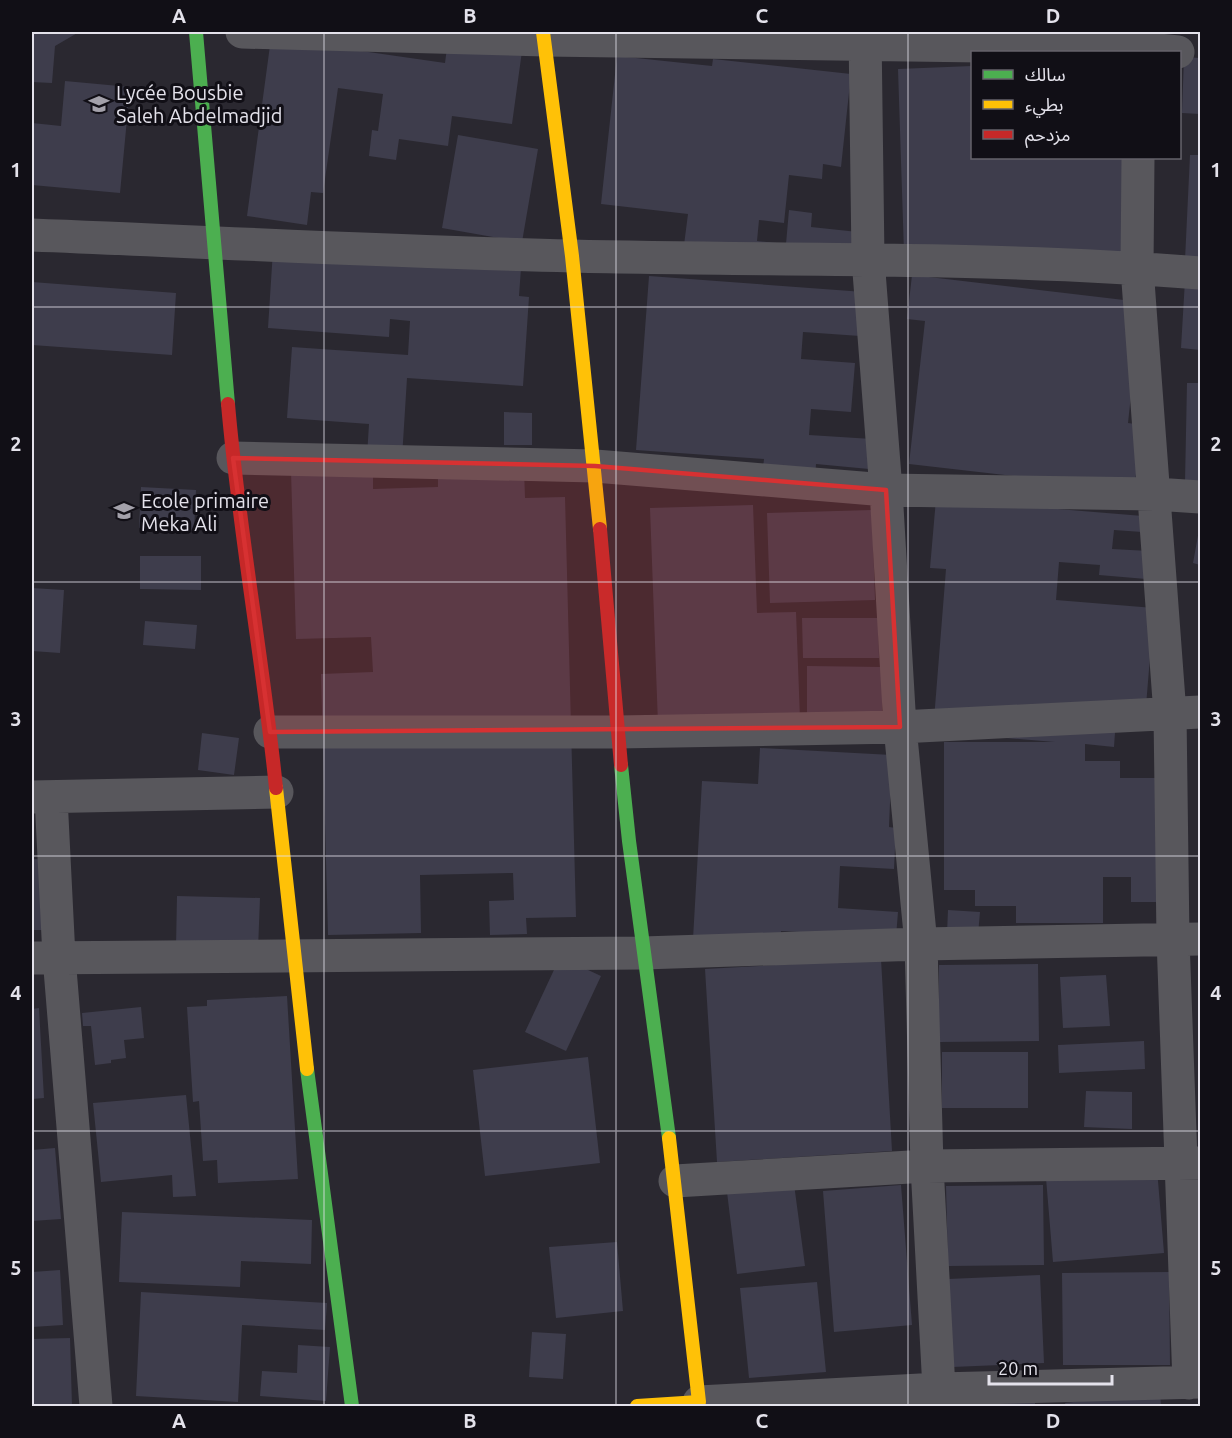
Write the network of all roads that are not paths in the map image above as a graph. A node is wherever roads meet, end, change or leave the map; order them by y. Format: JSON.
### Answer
{"nodes":[{"id":1,"x":196,"y":32,"type":"edge"},
{"id":2,"x":242,"y":32,"type":"edge"},
{"id":3,"x":544,"y":36,"type":"edge"},
{"id":4,"x":866,"y":39,"type":"edge"},
{"id":5,"x":1138,"y":44,"type":"edge"},
{"id":6,"x":1170,"y":51,"type":"edge"},
{"id":7,"x":1181,"y":53,"type":"edge"},
{"id":8,"x":1200,"y":55,"type":"edge"},
{"id":9,"x":1138,"y":159,"type":"edge"},
{"id":10,"x":32,"y":235,"type":"edge"},
{"id":11,"x":213,"y":242,"type":"junction"},
{"id":12,"x":572,"y":256,"type":"junction"},
{"id":13,"x":868,"y":259,"type":"junction"},
{"id":14,"x":1137,"y":268,"type":"junction"},
{"id":15,"x":1200,"y":273,"type":"edge"},
{"id":16,"x":233,"y":458,"type":"junction"},
{"id":17,"x":595,"y":466,"type":"junction"},
{"id":18,"x":886,"y":489,"type":"junction"},
{"id":19,"x":1155,"y":494,"type":"junction"},
{"id":20,"x":1200,"y":497,"type":"edge"},
{"id":21,"x":1185,"y":713,"type":"edge"},
{"id":22,"x":900,"y":727,"type":"junction"},
{"id":23,"x":270,"y":732,"type":"junction"},
{"id":24,"x":617,"y":732,"type":"junction"},
{"id":25,"x":278,"y":792,"type":"junction"},
{"id":26,"x":41,"y":797,"type":"edge"},
{"id":27,"x":1187,"y":939,"type":"edge"},
{"id":28,"x":921,"y":944,"type":"junction"},
{"id":29,"x":644,"y":953,"type":"junction"},
{"id":30,"x":293,"y":957,"type":"junction"},
{"id":31,"x":45,"y":958,"type":"edge"},
{"id":32,"x":1191,"y":1163,"type":"edge"},
{"id":33,"x":927,"y":1166,"type":"junction"},
{"id":34,"x":675,"y":1181,"type":"junction"},
{"id":35,"x":1195,"y":1382,"type":"edge"},
{"id":36,"x":939,"y":1389,"type":"junction"},
{"id":37,"x":699,"y":1402,"type":"junction"},
{"id":38,"x":96,"y":1407,"type":"edge"},
{"id":39,"x":352,"y":1407,"type":"edge"},
{"id":40,"x":637,"y":1407,"type":"edge"}],
"edges":[{"from":1,"to":11,"type":"street"},
{"from":2,"to":3,"type":"street"},
{"from":3,"to":4,"type":"street"},
{"from":3,"to":12,"type":"street"},
{"from":4,"to":5,"type":"street"},
{"from":4,"to":13,"type":"street"},
{"from":5,"to":6,"type":"street"},
{"from":7,"to":8,"type":"street"},
{"from":9,"to":14,"type":"street"},
{"from":10,"to":11,"type":"street"},
{"from":11,"to":12,"type":"street"},
{"from":11,"to":16,"type":"street"},
{"from":12,"to":13,"type":"street"},
{"from":12,"to":17,"type":"street"},
{"from":13,"to":14,"type":"street"},
{"from":13,"to":18,"type":"street"},
{"from":14,"to":15,"type":"street"},
{"from":14,"to":19,"type":"street"},
{"from":16,"to":17,"type":"street"},
{"from":16,"to":23,"type":"street"},
{"from":17,"to":18,"type":"street"},
{"from":17,"to":24,"type":"street"},
{"from":18,"to":19,"type":"street"},
{"from":18,"to":22,"type":"street"},
{"from":19,"to":20,"type":"street"},
{"from":19,"to":21,"type":"street"},
{"from":21,"to":22,"type":"street"},
{"from":21,"to":27,"type":"street"},
{"from":22,"to":24,"type":"street"},
{"from":22,"to":28,"type":"street"},
{"from":23,"to":24,"type":"street"},
{"from":23,"to":25,"type":"street"},
{"from":24,"to":29,"type":"street"},
{"from":25,"to":26,"type":"street"},
{"from":25,"to":30,"type":"street"},
{"from":26,"to":31,"type":"street"},
{"from":27,"to":28,"type":"street"},
{"from":27,"to":32,"type":"street"},
{"from":28,"to":29,"type":"street"},
{"from":28,"to":33,"type":"street"},
{"from":29,"to":30,"type":"street"},
{"from":29,"to":34,"type":"street"},
{"from":30,"to":31,"type":"street"},
{"from":30,"to":39,"type":"street"},
{"from":31,"to":38,"type":"street"},
{"from":32,"to":33,"type":"street"},
{"from":32,"to":35,"type":"street"},
{"from":33,"to":34,"type":"street"},
{"from":33,"to":36,"type":"street"},
{"from":34,"to":37,"type":"street"},
{"from":35,"to":36,"type":"street"},
{"from":36,"to":37,"type":"street"},
{"from":37,"to":40,"type":"street"}]}
